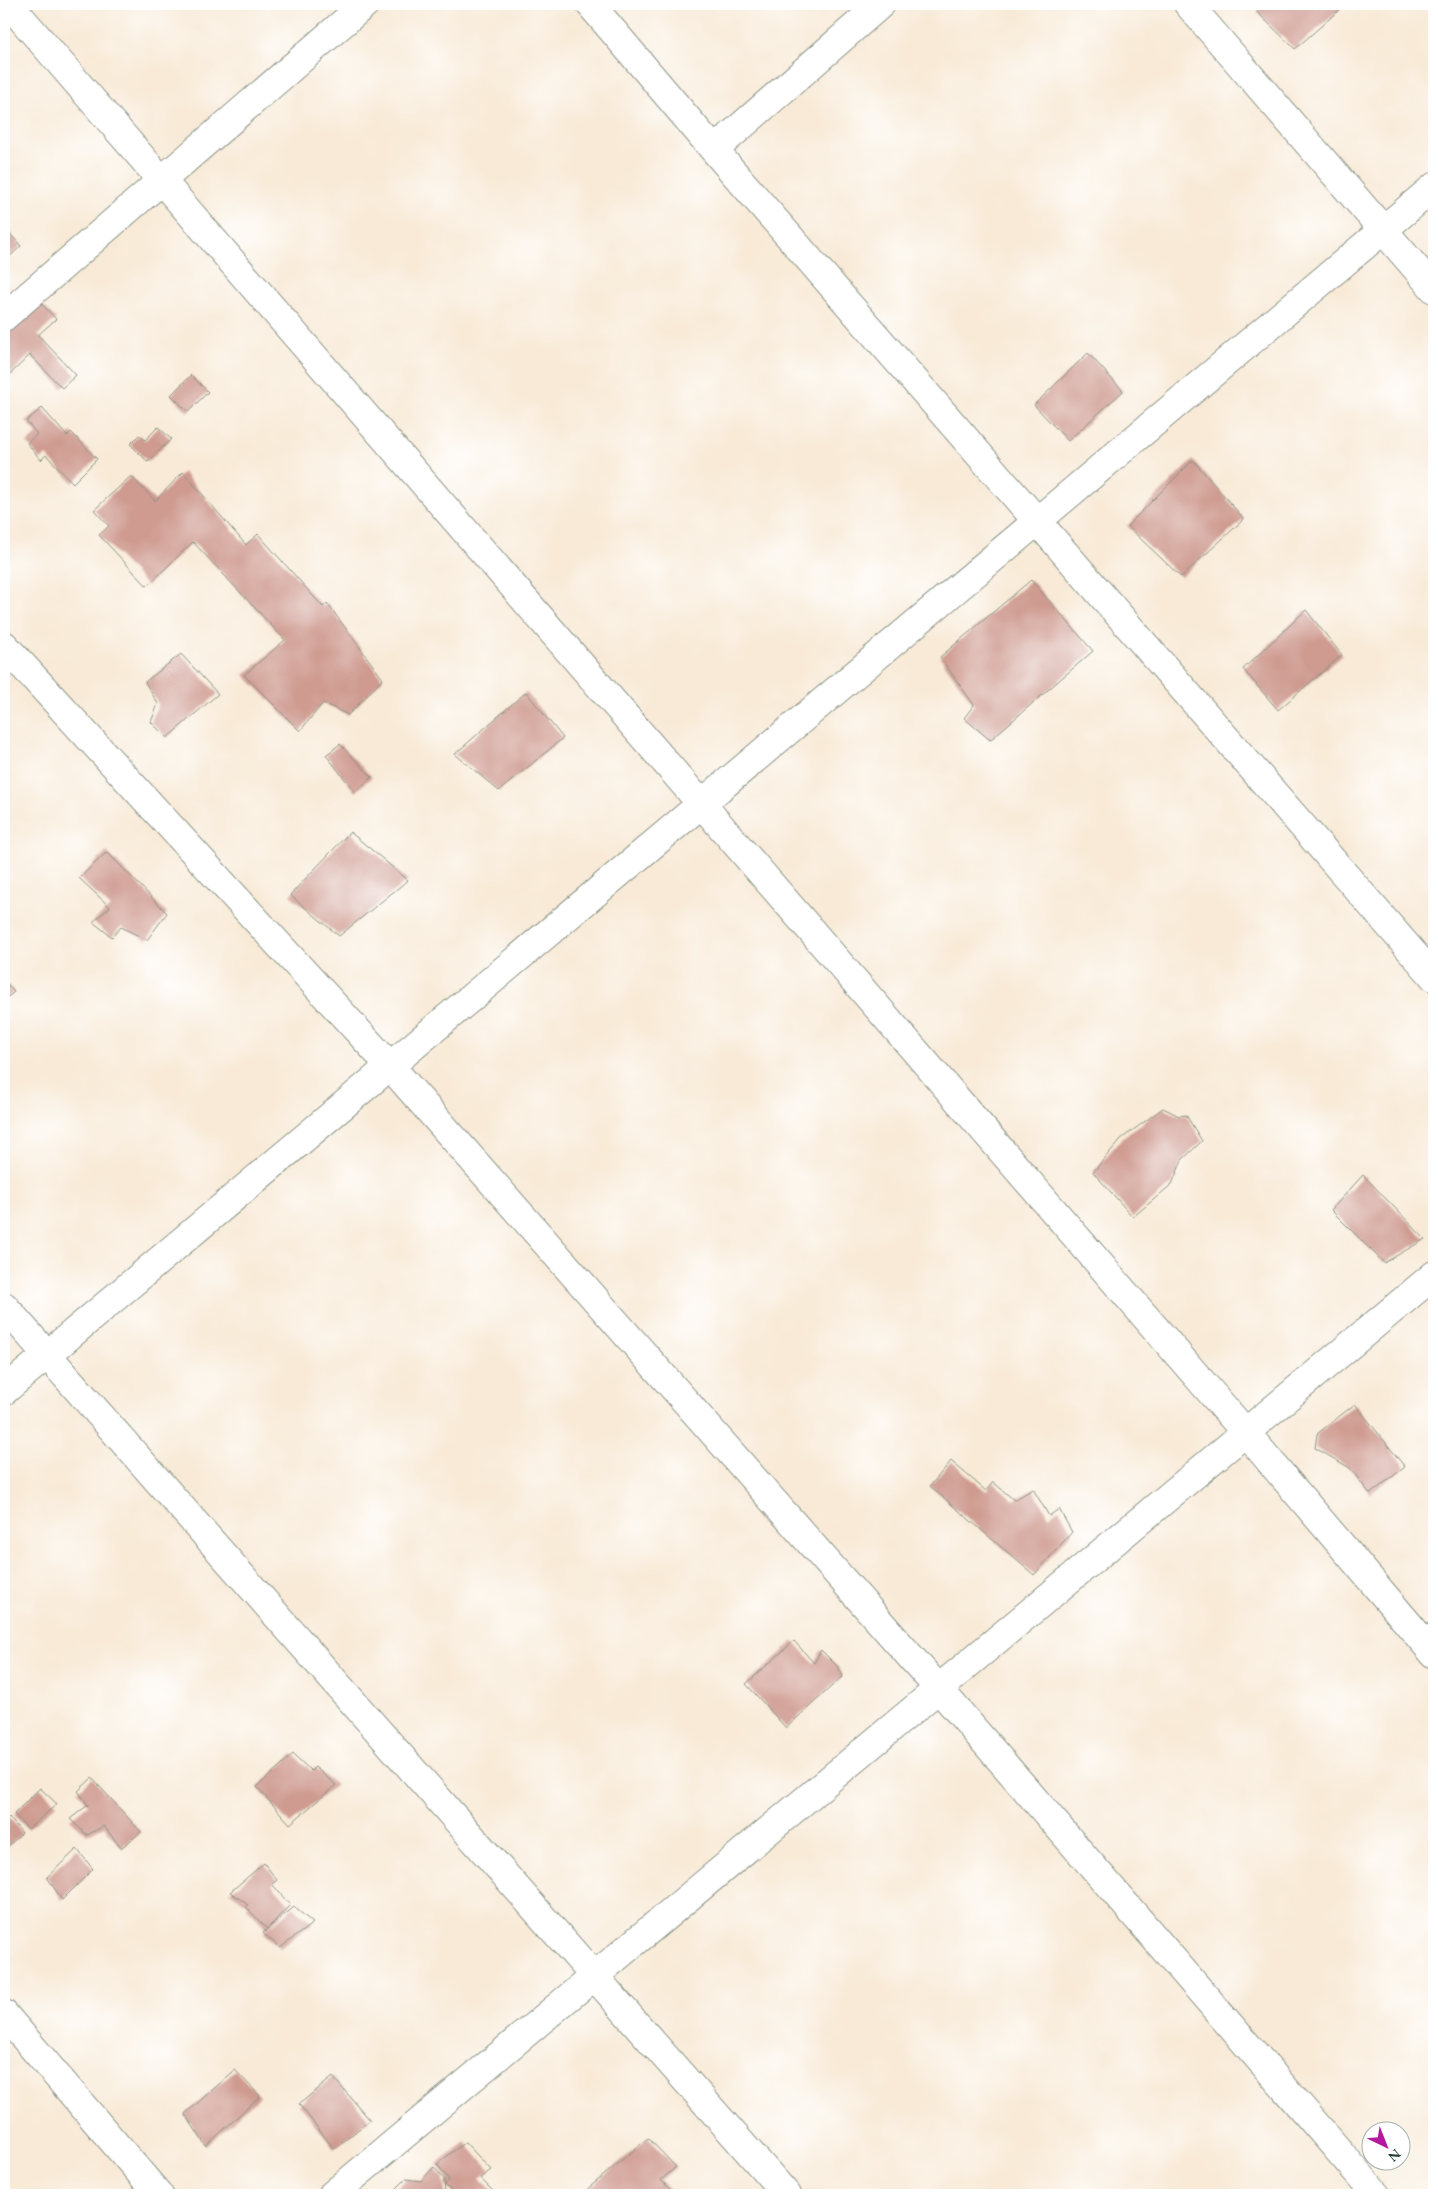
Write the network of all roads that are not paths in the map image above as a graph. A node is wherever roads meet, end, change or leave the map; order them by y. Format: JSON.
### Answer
{"nodes":[{"id":1,"x":9,"y":4,"type":"edge"},
{"id":2,"x":365,"y":4,"type":"edge"},
{"id":3,"x":590,"y":4,"type":"edge"},
{"id":4,"x":881,"y":4,"type":"edge"},
{"id":5,"x":1188,"y":4,"type":"edge"},
{"id":6,"x":714,"y":150,"type":"junction"},
{"id":7,"x":160,"y":181,"type":"junction"},
{"id":8,"x":1434,"y":187,"type":"edge"},
{"id":9,"x":1384,"y":230,"type":"junction"},
{"id":10,"x":1434,"y":289,"type":"edge"},
{"id":11,"x":4,"y":317,"type":"edge"},
{"id":12,"x":1037,"y":522,"type":"junction"},
{"id":13,"x":4,"y":645,"type":"edge"},
{"id":14,"x":702,"y":804,"type":"junction"},
{"id":15,"x":1434,"y":977,"type":"edge"},
{"id":16,"x":390,"y":1066,"type":"junction"},
{"id":17,"x":1434,"y":1275,"type":"edge"},
{"id":18,"x":4,"y":1306,"type":"edge"},
{"id":19,"x":47,"y":1355,"type":"junction"},
{"id":20,"x":4,"y":1391,"type":"edge"},
{"id":21,"x":1246,"y":1433,"type":"junction"},
{"id":22,"x":1434,"y":1654,"type":"edge"},
{"id":23,"x":939,"y":1689,"type":"junction"},
{"id":24,"x":595,"y":1976,"type":"junction"},
{"id":25,"x":4,"y":2014,"type":"edge"},
{"id":26,"x":159,"y":2195,"type":"edge"},
{"id":27,"x":332,"y":2195,"type":"edge"},
{"id":28,"x":786,"y":2195,"type":"edge"},
{"id":29,"x":1377,"y":2195,"type":"edge"}],
"edges":[{"from":1,"to":7,"type":"street"},
{"from":2,"to":7,"type":"street"},
{"from":3,"to":6,"type":"street"},
{"from":4,"to":6,"type":"street"},
{"from":5,"to":9,"type":"street"},
{"from":6,"to":12,"type":"street"},
{"from":7,"to":11,"type":"street"},
{"from":7,"to":14,"type":"street"},
{"from":8,"to":9,"type":"street"},
{"from":9,"to":10,"type":"street"},
{"from":9,"to":12,"type":"street"},
{"from":12,"to":14,"type":"street"},
{"from":12,"to":15,"type":"street"},
{"from":13,"to":16,"type":"street"},
{"from":14,"to":16,"type":"street"},
{"from":14,"to":21,"type":"street"},
{"from":16,"to":19,"type":"street"},
{"from":16,"to":23,"type":"street"},
{"from":17,"to":21,"type":"street"},
{"from":18,"to":19,"type":"street"},
{"from":19,"to":20,"type":"street"},
{"from":19,"to":24,"type":"street"},
{"from":21,"to":22,"type":"street"},
{"from":21,"to":23,"type":"street"},
{"from":23,"to":24,"type":"street"},
{"from":23,"to":29,"type":"street"},
{"from":24,"to":27,"type":"street"},
{"from":24,"to":28,"type":"street"},
{"from":25,"to":26,"type":"street"}]}
